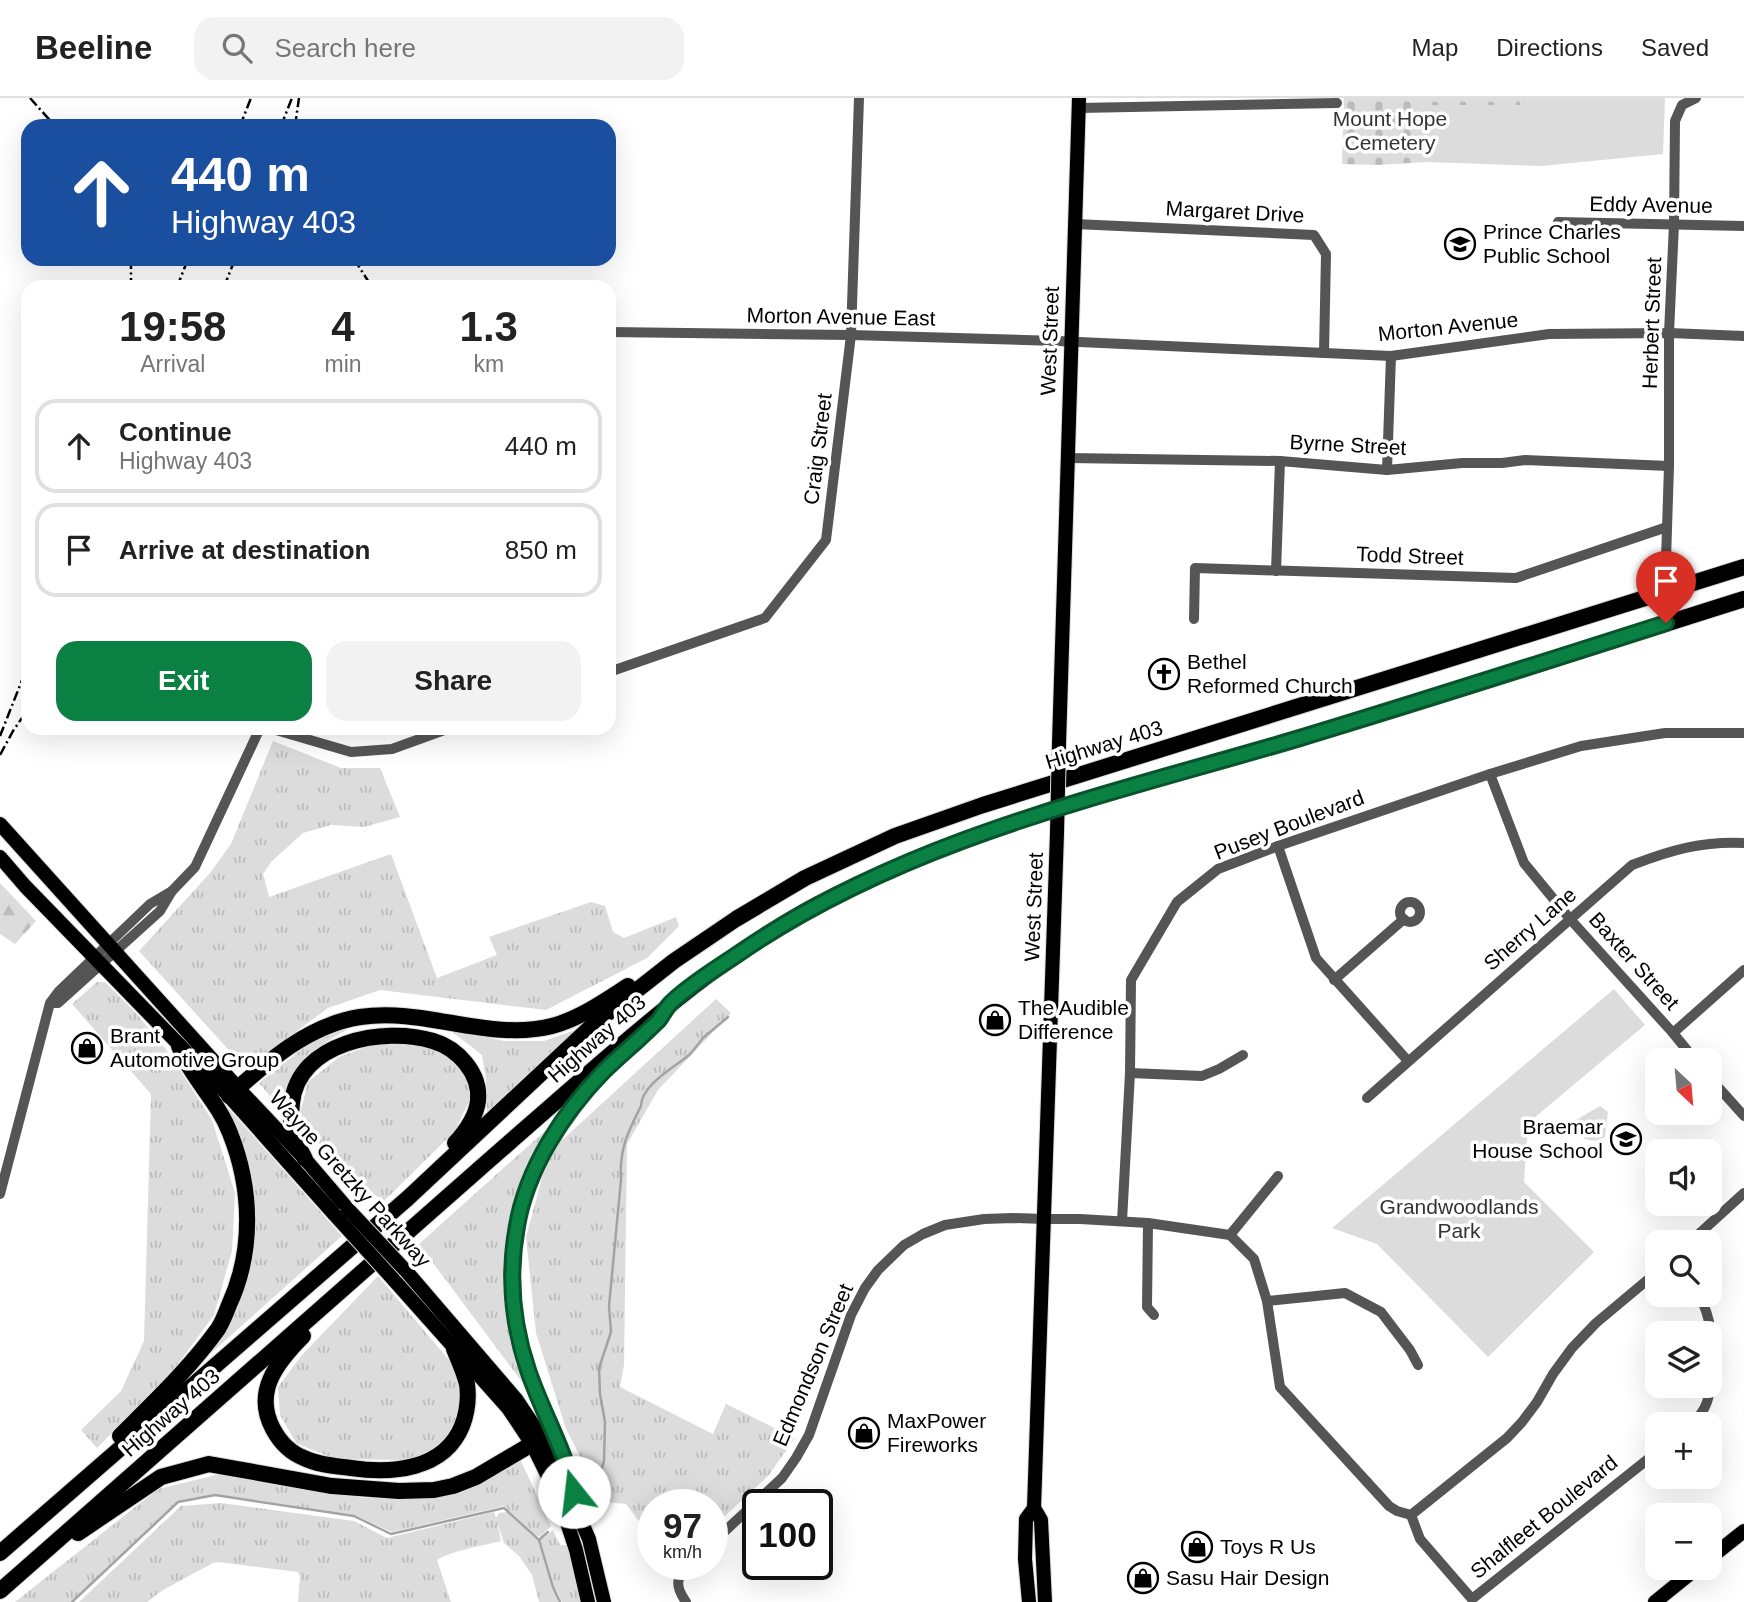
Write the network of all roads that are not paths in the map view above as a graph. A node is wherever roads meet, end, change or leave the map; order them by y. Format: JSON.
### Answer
{"nodes":[{"id":1,"x":859,"y":98,"type":"edge"},
{"id":2,"x":1696,"y":98,"type":"edge"},
{"id":3,"x":1079,"y":103,"type":"edge"},
{"id":4,"x":1337,"y":103,"type":"dead end"},
{"id":5,"x":1558,"y":222,"type":"dead end"},
{"id":6,"x":1075,"y":224,"type":"junction"},
{"id":7,"x":1674,"y":224,"type":"junction"},
{"id":8,"x":1744,"y":226,"type":"edge"},
{"id":9,"x":616,"y":332,"type":"edge"},
{"id":10,"x":1669,"y":333,"type":"junction"},
{"id":11,"x":851,"y":335,"type":"junction"},
{"id":12,"x":1744,"y":336,"type":"edge"},
{"id":13,"x":1072,"y":342,"type":"junction"},
{"id":14,"x":1324,"y":353,"type":"junction"},
{"id":15,"x":1391,"y":356,"type":"junction"},
{"id":16,"x":1068,"y":458,"type":"junction"},
{"id":17,"x":1280,"y":461,"type":"junction"},
{"id":18,"x":1669,"y":466,"type":"junction"},
{"id":19,"x":1387,"y":470,"type":"junction"},
{"id":20,"x":1667,"y":527,"type":"junction"},
{"id":21,"x":1666,"y":560,"type":"dead end"},
{"id":22,"x":1744,"y":567,"type":"edge"},
{"id":23,"x":1276,"y":571,"type":"junction"},
{"id":24,"x":1744,"y":599,"type":"edge"},
{"id":25,"x":1194,"y":619,"type":"dead end"},
{"id":26,"x":616,"y":670,"type":"edge"},
{"id":27,"x":1744,"y":733,"type":"edge"},
{"id":28,"x":257,"y":735,"type":"edge"},
{"id":29,"x":293,"y":735,"type":"edge"},
{"id":30,"x":430,"y":735,"type":"edge"},
{"id":31,"x":1490,"y":774,"type":"junction"},
{"id":32,"x":1,"y":824,"type":"edge"},
{"id":33,"x":1744,"y":843,"type":"edge"},
{"id":34,"x":1278,"y":846,"type":"junction"},
{"id":35,"x":0,"y":857,"type":"edge"},
{"id":36,"x":1404,"y":919,"type":"dead end"},
{"id":37,"x":1570,"y":919,"type":"junction"},
{"id":38,"x":111,"y":947,"type":"junction"},
{"id":39,"x":97,"y":960,"type":"junction"},
{"id":40,"x":674,"y":961,"type":"junction"},
{"id":41,"x":1744,"y":970,"type":"edge"},
{"id":42,"x":1334,"y":980,"type":"junction"},
{"id":43,"x":670,"y":1003,"type":"junction"},
{"id":44,"x":1673,"y":1033,"type":"junction"},
{"id":45,"x":179,"y":1046,"type":"junction"},
{"id":46,"x":1685,"y":1048,"type":"edge"},
{"id":47,"x":1243,"y":1055,"type":"dead end"},
{"id":48,"x":1408,"y":1062,"type":"junction"},
{"id":49,"x":1130,"y":1073,"type":"junction"},
{"id":50,"x":1722,"y":1090,"type":"edge"},
{"id":51,"x":233,"y":1092,"type":"junction"},
{"id":52,"x":1367,"y":1098,"type":"dead end"},
{"id":53,"x":1742,"y":1111,"type":"edge"},
{"id":54,"x":305,"y":1159,"type":"junction"},
{"id":55,"x":1278,"y":1177,"type":"dead end"},
{"id":56,"x":1744,"y":1193,"type":"edge"},
{"id":57,"x":0,"y":1194,"type":"edge"},
{"id":58,"x":408,"y":1198,"type":"junction"},
{"id":59,"x":341,"y":1211,"type":"junction"},
{"id":60,"x":1045,"y":1219,"type":"junction"},
{"id":61,"x":1122,"y":1221,"type":"junction"},
{"id":62,"x":1147,"y":1223,"type":"junction"},
{"id":63,"x":1703,"y":1230,"type":"edge"},
{"id":64,"x":1230,"y":1235,"type":"junction"},
{"id":65,"x":365,"y":1269,"type":"junction"},
{"id":66,"x":1645,"y":1282,"type":"edge"},
{"id":67,"x":1267,"y":1301,"type":"junction"},
{"id":68,"x":1705,"y":1307,"type":"edge"},
{"id":69,"x":1154,"y":1315,"type":"dead end"},
{"id":70,"x":454,"y":1349,"type":"junction"},
{"id":71,"x":1418,"y":1365,"type":"dead end"},
{"id":72,"x":1702,"y":1412,"type":"edge"},
{"id":73,"x":537,"y":1441,"type":"junction"},
{"id":74,"x":1645,"y":1462,"type":"edge"},
{"id":75,"x":62,"y":1499,"type":"junction"},
{"id":76,"x":1034,"y":1508,"type":"junction"},
{"id":77,"x":578,"y":1511,"type":"junction"},
{"id":78,"x":1411,"y":1515,"type":"junction"},
{"id":79,"x":728,"y":1528,"type":"edge"},
{"id":80,"x":1744,"y":1531,"type":"edge"},
{"id":81,"x":1722,"y":1548,"type":"edge"},
{"id":82,"x":0,"y":1553,"type":"edge"},
{"id":83,"x":32,"y":1563,"type":"junction"},
{"id":84,"x":678,"y":1580,"type":"edge"},
{"id":85,"x":1682,"y":1580,"type":"edge"},
{"id":86,"x":0,"y":1591,"type":"edge"},
{"id":87,"x":588,"y":1602,"type":"edge"},
{"id":88,"x":604,"y":1602,"type":"edge"},
{"id":89,"x":686,"y":1602,"type":"edge"},
{"id":90,"x":1029,"y":1602,"type":"edge"},
{"id":91,"x":1045,"y":1602,"type":"edge"},
{"id":92,"x":1655,"y":1602,"type":"edge"}],
"edges":[{"from":1,"to":11,"type":"street","name":"Craig Street"},
{"from":2,"to":7,"type":"street","name":"Herbert Street"},
{"from":3,"to":4,"type":"street"},
{"from":3,"to":6,"type":"main road","name":"West Street"},
{"from":5,"to":7,"type":"street","name":"Eddy Avenue"},
{"from":6,"to":13,"type":"main road","name":"West Street"},
{"from":6,"to":14,"type":"street","name":"Margaret Drive"},
{"from":7,"to":8,"type":"street","name":"Eddy Avenue"},
{"from":7,"to":10,"type":"street","name":"Herbert Street"},
{"from":9,"to":11,"type":"street","name":"Morton Avenue East"},
{"from":10,"to":12,"type":"street","name":"Morton Avenue"},
{"from":10,"to":15,"type":"street","name":"Morton Avenue"},
{"from":10,"to":18,"type":"street","name":"Herbert Street"},
{"from":11,"to":13,"type":"street","name":"Morton Avenue East"},
{"from":11,"to":26,"type":"street","name":"Craig Street"},
{"from":13,"to":14,"type":"street","name":"Morton Avenue"},
{"from":13,"to":16,"type":"main road","name":"West Street"},
{"from":14,"to":15,"type":"street","name":"Morton Avenue"},
{"from":15,"to":19,"type":"street"},
{"from":16,"to":17,"type":"street","name":"Byrne Street"},
{"from":16,"to":60,"type":"main road","name":"West Street","bridge":true},
{"from":17,"to":19,"type":"street","name":"Byrne Street"},
{"from":17,"to":23,"type":"street"},
{"from":18,"to":19,"type":"street","name":"Byrne Street"},
{"from":18,"to":20,"type":"street","name":"Herbert Street"},
{"from":20,"to":21,"type":"street","name":"Herbert Street"},
{"from":20,"to":23,"type":"street","name":"Todd Street"},
{"from":22,"to":40,"type":"highway","name":"Highway 403"},
{"from":23,"to":25,"type":"street","name":"Todd Street"},
{"from":24,"to":43,"type":"highway","name":"Highway 403"},
{"from":27,"to":31,"type":"street","name":"Pusey Boulevard"},
{"from":28,"to":38,"type":"street"},
{"from":29,"to":30,"type":"street"},
{"from":31,"to":34,"type":"street","name":"Pusey Boulevard"},
{"from":31,"to":37,"type":"street","name":"Baxter Street"},
{"from":32,"to":38,"type":"main road","name":"Wayne Gretzky Parkway"},
{"from":33,"to":37,"type":"street","name":"Sherry Lane"},
{"from":34,"to":42,"type":"street"},
{"from":34,"to":49,"type":"street","name":"Pusey Boulevard"},
{"from":35,"to":39,"type":"main road","name":"Wayne Gretzky Parkway"},
{"from":36,"to":42,"type":"street"},
{"from":37,"to":44,"type":"street","name":"Baxter Street"},
{"from":37,"to":48,"type":"street","name":"Sherry Lane"},
{"from":38,"to":39,"type":"street"},
{"from":38,"to":51,"type":"main road","name":"Wayne Gretzky Parkway"},
{"from":39,"to":45,"type":"main road","name":"Wayne Gretzky Parkway"},
{"from":39,"to":57,"type":"street"},
{"from":40,"to":51,"type":"highway"},
{"from":40,"to":58,"type":"highway","name":"Highway 403"},
{"from":41,"to":44,"type":"street"},
{"from":42,"to":48,"type":"street"},
{"from":43,"to":65,"type":"highway","name":"Highway 403"},
{"from":43,"to":77,"type":"highway"},
{"from":44,"to":46,"type":"street","name":"Baxter Street"},
{"from":45,"to":51,"type":"main road","name":"Wayne Gretzky Parkway"},
{"from":45,"to":75,"type":"highway"},
{"from":47,"to":49,"type":"street"},
{"from":48,"to":52,"type":"street","name":"Sherry Lane"},
{"from":49,"to":61,"type":"street","name":"Pusey Boulevard"},
{"from":50,"to":53,"type":"street"},
{"from":51,"to":54,"type":"main road","name":"Wayne Gretzky Parkway"},
{"from":51,"to":59,"type":"main road","name":"Wayne Gretzky Parkway"},
{"from":54,"to":58,"type":"highway"},
{"from":54,"to":59,"type":"main road","name":"Wayne Gretzky Parkway"},
{"from":55,"to":64,"type":"street"},
{"from":56,"to":63,"type":"street"},
{"from":58,"to":75,"type":"highway","name":"Highway 403"},
{"from":59,"to":70,"type":"main road","name":"Wayne Gretzky Parkway","bridge":true},
{"from":59,"to":73,"type":"main road","name":"Wayne Gretzky Parkway","bridge":true},
{"from":60,"to":61,"type":"street","name":"Edmondson Street"},
{"from":60,"to":76,"type":"main road","name":"West Street"},
{"from":60,"to":79,"type":"street","name":"Edmondson Street"},
{"from":61,"to":62,"type":"street","name":"Edmondson Street"},
{"from":62,"to":64,"type":"street","name":"Edmondson Street"},
{"from":62,"to":69,"type":"street"},
{"from":64,"to":67,"type":"street"},
{"from":65,"to":70,"type":"highway"},
{"from":65,"to":83,"type":"highway","name":"Highway 403"},
{"from":66,"to":78,"type":"street"},
{"from":67,"to":71,"type":"street"},
{"from":67,"to":78,"type":"street"},
{"from":68,"to":72,"type":"street"},
{"from":70,"to":73,"type":"main road","name":"Wayne Gretzky Parkway"},
{"from":73,"to":77,"type":"main road","name":"Wayne Gretzky Parkway"},
{"from":73,"to":83,"type":"highway"},
{"from":73,"to":87,"type":"main road","name":"Wayne Gretzky Parkway"},
{"from":74,"to":78,"type":"street","name":"Shalfleet Boulevard"},
{"from":75,"to":82,"type":"highway","name":"Highway 403"},
{"from":76,"to":90,"type":"main road","name":"West Street"},
{"from":76,"to":91,"type":"main road","name":"West Street"},
{"from":77,"to":88,"type":"main road","name":"Wayne Gretzky Parkway"},
{"from":80,"to":81,"type":"main road"},
{"from":83,"to":86,"type":"highway","name":"Highway 403"},
{"from":84,"to":89,"type":"street"},
{"from":85,"to":92,"type":"main road"}]}
